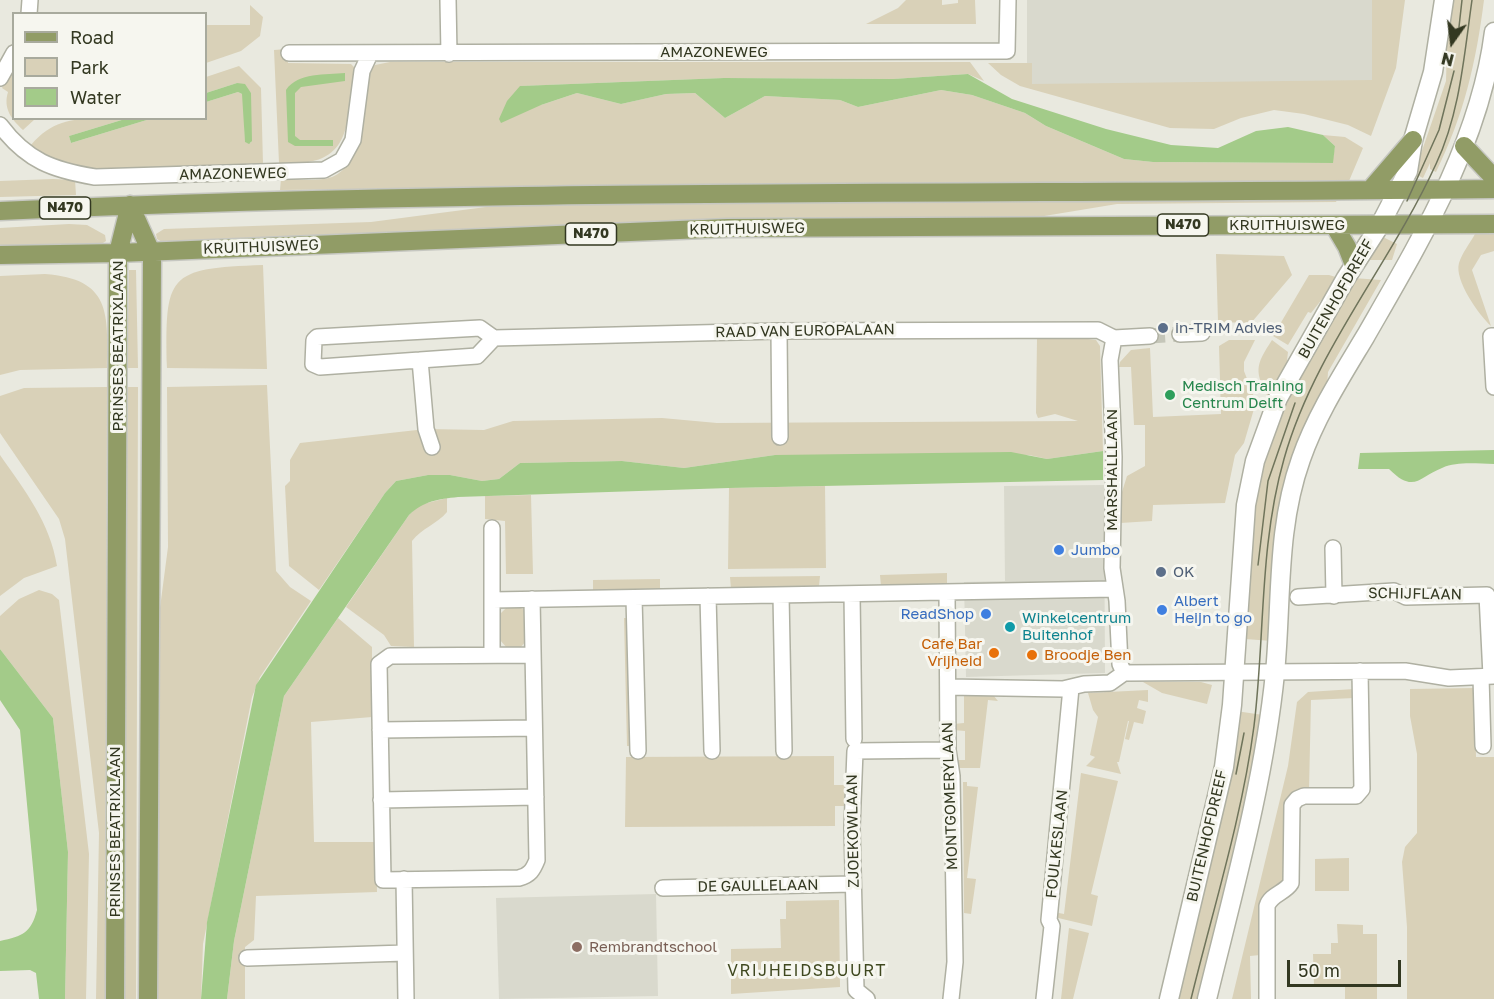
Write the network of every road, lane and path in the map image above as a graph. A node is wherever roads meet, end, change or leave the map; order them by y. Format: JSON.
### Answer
{"nodes":[{"id":1,"x":448,"y":0,"type":"edge"},
{"id":2,"x":1008,"y":0,"type":"edge"},
{"id":3,"x":1444,"y":0,"type":"edge"},
{"id":4,"x":1494,"y":32,"type":"edge"},
{"id":5,"x":289,"y":52,"type":"dead end"},
{"id":6,"x":370,"y":54,"type":"junction"},
{"id":7,"x":449,"y":54,"type":"junction"},
{"id":8,"x":12,"y":57,"type":"edge"},
{"id":9,"x":0,"y":78,"type":"edge"},
{"id":10,"x":0,"y":125,"type":"edge"},
{"id":11,"x":1413,"y":140,"type":"junction"},
{"id":12,"x":1464,"y":146,"type":"junction"},
{"id":13,"x":1494,"y":178,"type":"edge"},
{"id":14,"x":1444,"y":189,"type":"junction"},
{"id":15,"x":1494,"y":189,"type":"edge"},
{"id":16,"x":1370,"y":190,"type":"junction"},
{"id":17,"x":1399,"y":190,"type":"junction"},
{"id":18,"x":130,"y":205,"type":"junction"},
{"id":19,"x":0,"y":211,"type":"edge"},
{"id":20,"x":1494,"y":224,"type":"edge"},
{"id":21,"x":1334,"y":225,"type":"junction"},
{"id":22,"x":1380,"y":225,"type":"junction"},
{"id":23,"x":1428,"y":225,"type":"junction"},
{"id":24,"x":151,"y":252,"type":"junction"},
{"id":25,"x":118,"y":253,"type":"junction"},
{"id":26,"x":0,"y":255,"type":"edge"},
{"id":27,"x":1354,"y":265,"type":"junction"},
{"id":28,"x":779,"y":331,"type":"junction"},
{"id":29,"x":1202,"y":333,"type":"dead end"},
{"id":30,"x":1180,"y":334,"type":"tunnel mouth"},
{"id":31,"x":1150,"y":336,"type":"tunnel mouth"},
{"id":32,"x":1492,"y":336,"type":"edge"},
{"id":33,"x":494,"y":338,"type":"junction"},
{"id":34,"x":1114,"y":338,"type":"junction"},
{"id":35,"x":420,"y":360,"type":"junction"},
{"id":36,"x":1494,"y":387,"type":"edge"},
{"id":37,"x":780,"y":437,"type":"dead end"},
{"id":38,"x":432,"y":447,"type":"dead end"},
{"id":39,"x":492,"y":528,"type":"dead end"},
{"id":40,"x":1334,"y":548,"type":"dead end"},
{"id":41,"x":1114,"y":589,"type":"junction"},
{"id":42,"x":947,"y":592,"type":"junction"},
{"id":43,"x":852,"y":594,"type":"junction"},
{"id":44,"x":781,"y":595,"type":"junction"},
{"id":45,"x":708,"y":596,"type":"junction"},
{"id":46,"x":1334,"y":596,"type":"junction"},
{"id":47,"x":1298,"y":597,"type":"dead end"},
{"id":48,"x":634,"y":598,"type":"junction"},
{"id":49,"x":532,"y":599,"type":"junction"},
{"id":50,"x":493,"y":600,"type":"junction"},
{"id":51,"x":492,"y":655,"type":"junction"},
{"id":52,"x":533,"y":655,"type":"junction"},
{"id":53,"x":1360,"y":670,"type":"junction"},
{"id":54,"x":1234,"y":672,"type":"junction"},
{"id":55,"x":1275,"y":673,"type":"junction"},
{"id":56,"x":1124,"y":674,"type":"junction"},
{"id":57,"x":1489,"y":676,"type":"edge"},
{"id":58,"x":948,"y":687,"type":"junction"},
{"id":59,"x":1071,"y":688,"type":"junction"},
{"id":60,"x":534,"y":728,"type":"junction"},
{"id":61,"x":380,"y":730,"type":"junction"},
{"id":62,"x":854,"y":739,"type":"dead end"},
{"id":63,"x":1483,"y":746,"type":"dead end"},
{"id":64,"x":948,"y":750,"type":"junction"},
{"id":65,"x":638,"y":751,"type":"dead end"},
{"id":66,"x":712,"y":751,"type":"dead end"},
{"id":67,"x":784,"y":751,"type":"dead end"},
{"id":68,"x":536,"y":797,"type":"junction"},
{"id":69,"x":381,"y":800,"type":"junction"},
{"id":70,"x":404,"y":879,"type":"junction"},
{"id":71,"x":853,"y":884,"type":"junction"},
{"id":72,"x":663,"y":888,"type":"dead end"},
{"id":73,"x":405,"y":953,"type":"junction"},
{"id":74,"x":247,"y":958,"type":"dead end"},
{"id":75,"x":115,"y":999,"type":"edge"},
{"id":76,"x":148,"y":999,"type":"edge"},
{"id":77,"x":406,"y":999,"type":"edge"},
{"id":78,"x":867,"y":999,"type":"edge"},
{"id":79,"x":951,"y":999,"type":"edge"},
{"id":80,"x":1044,"y":999,"type":"edge"},
{"id":81,"x":1168,"y":999,"type":"edge"},
{"id":82,"x":1207,"y":999,"type":"edge"},
{"id":83,"x":1267,"y":999,"type":"edge"}],
"edges":[{"from":1,"to":7,"type":"street"},
{"from":2,"to":7,"type":"street","name":"AMAZONEWEG"},
{"from":3,"to":11,"type":"street","name":"BUITENHOFDREEF"},
{"from":4,"to":12,"type":"street"},
{"from":5,"to":6,"type":"street","name":"AMAZONEWEG"},
{"from":6,"to":7,"type":"street","name":"AMAZONEWEG"},
{"from":6,"to":10,"type":"street","name":"AMAZONEWEG"},
{"from":8,"to":9,"type":"street"},
{"from":11,"to":16,"type":"main road"},
{"from":11,"to":17,"type":"street","name":"BUITENHOFDREEF"},
{"from":12,"to":13,"type":"main road"},
{"from":12,"to":14,"type":"street"},
{"from":14,"to":15,"type":"main road","number":"N470"},
{"from":14,"to":17,"type":"main road","number":"N470"},
{"from":14,"to":23,"type":"street"},
{"from":16,"to":17,"type":"main road","number":"N470"},
{"from":16,"to":18,"type":"main road","number":"N470"},
{"from":17,"to":22,"type":"street","name":"BUITENHOFDREEF"},
{"from":18,"to":19,"type":"main road","number":"N470"},
{"from":18,"to":24,"type":"main road"},
{"from":18,"to":25,"type":"main road","name":"PRINSES BEATRIXLAAN"},
{"from":20,"to":23,"type":"main road","name":"KRUITHUISWEG","number":"N470"},
{"from":21,"to":22,"type":"main road","name":"KRUITHUISWEG","number":"N470"},
{"from":21,"to":24,"type":"main road","name":"KRUITHUISWEG","number":"N470"},
{"from":21,"to":27,"type":"main road"},
{"from":22,"to":23,"type":"main road","name":"KRUITHUISWEG","number":"N470"},
{"from":22,"to":27,"type":"street","name":"BUITENHOFDREEF"},
{"from":23,"to":55,"type":"street"},
{"from":24,"to":25,"type":"main road","name":"KRUITHUISWEG","number":"N470"},
{"from":24,"to":76,"type":"main road"},
{"from":25,"to":26,"type":"main road","name":"KRUITHUISWEG","number":"N470"},
{"from":25,"to":75,"type":"main road","name":"PRINSES BEATRIXLAAN"},
{"from":27,"to":54,"type":"street","name":"BUITENHOFDREEF"},
{"from":28,"to":33,"type":"street","name":"RAAD VAN EUROPALAAN"},
{"from":28,"to":34,"type":"street","name":"RAAD VAN EUROPALAAN"},
{"from":28,"to":37,"type":"street"},
{"from":29,"to":30,"type":"street"},
{"from":31,"to":34,"type":"street"},
{"from":32,"to":36,"type":"street"},
{"from":33,"to":35,"type":"street","name":"RAAD VAN EUROPALAAN"},
{"from":33,"to":35,"type":"street","name":"RAAD VAN EUROPALAAN"},
{"from":34,"to":41,"type":"street","name":"MARSHALLLAAN"},
{"from":35,"to":38,"type":"street"},
{"from":39,"to":50,"type":"street"},
{"from":40,"to":46,"type":"street"},
{"from":41,"to":42,"type":"street"},
{"from":41,"to":56,"type":"street","name":"MARSHALLLAAN"},
{"from":42,"to":43,"type":"street"},
{"from":42,"to":58,"type":"street","name":"MONTGOMERYLAAN"},
{"from":43,"to":44,"type":"street"},
{"from":43,"to":62,"type":"street"},
{"from":44,"to":45,"type":"street"},
{"from":44,"to":67,"type":"street"},
{"from":45,"to":48,"type":"street"},
{"from":45,"to":66,"type":"street"},
{"from":46,"to":47,"type":"street","name":"SCHIJFLAAN"},
{"from":46,"to":57,"type":"street","name":"SCHIJFLAAN"},
{"from":48,"to":49,"type":"street"},
{"from":48,"to":65,"type":"street"},
{"from":49,"to":50,"type":"street"},
{"from":49,"to":52,"type":"street"},
{"from":50,"to":51,"type":"street"},
{"from":51,"to":52,"type":"street"},
{"from":51,"to":61,"type":"street"},
{"from":52,"to":60,"type":"street"},
{"from":53,"to":55,"type":"street"},
{"from":53,"to":57,"type":"street"},
{"from":53,"to":83,"type":"street"},
{"from":54,"to":55,"type":"street"},
{"from":54,"to":56,"type":"street"},
{"from":54,"to":81,"type":"street","name":"BUITENHOFDREEF"},
{"from":55,"to":82,"type":"street"},
{"from":56,"to":59,"type":"street"},
{"from":57,"to":63,"type":"street"},
{"from":58,"to":59,"type":"street"},
{"from":58,"to":64,"type":"street","name":"MONTGOMERYLAAN"},
{"from":59,"to":80,"type":"street","name":"FOULKESLAAN"},
{"from":60,"to":61,"type":"street"},
{"from":60,"to":68,"type":"street"},
{"from":61,"to":69,"type":"street"},
{"from":64,"to":71,"type":"street","name":"ZJOEKOWLAAN"},
{"from":64,"to":79,"type":"street","name":"MONTGOMERYLAAN"},
{"from":68,"to":69,"type":"street"},
{"from":68,"to":70,"type":"street"},
{"from":69,"to":70,"type":"street"},
{"from":70,"to":73,"type":"street"},
{"from":71,"to":72,"type":"street","name":"DE GAULLELAAN"},
{"from":71,"to":78,"type":"street","name":"ZJOEKOWLAAN"},
{"from":73,"to":74,"type":"street"},
{"from":73,"to":77,"type":"street"}]}
